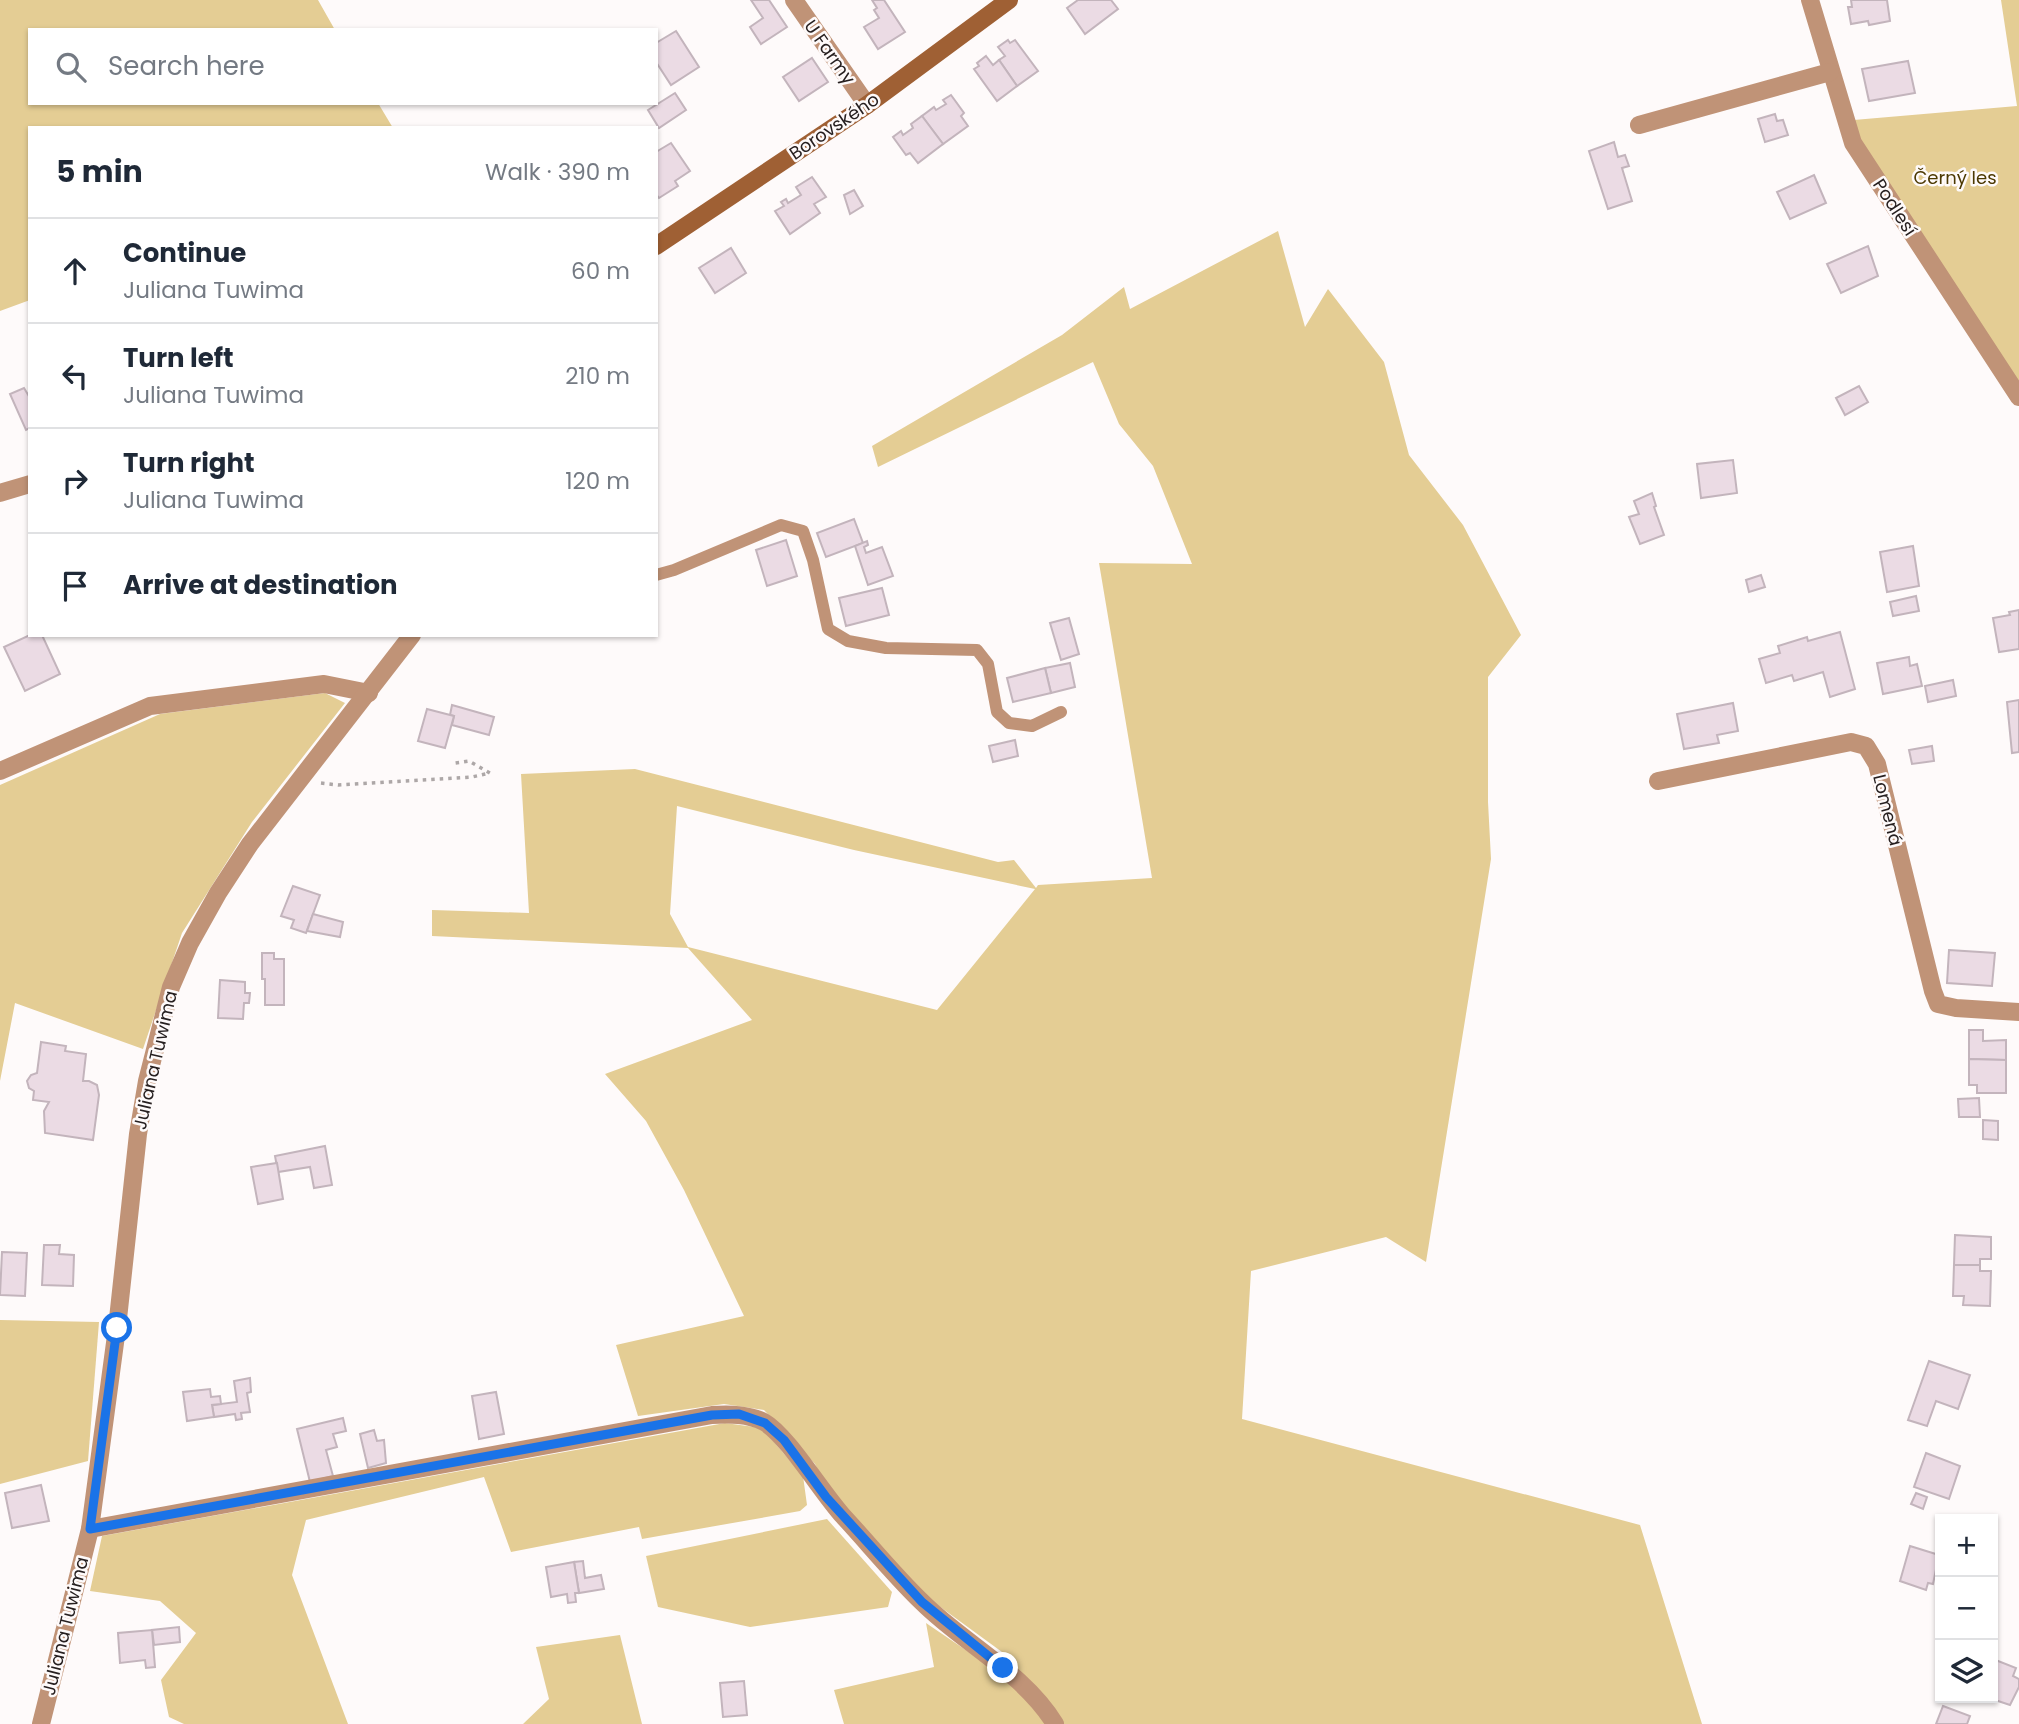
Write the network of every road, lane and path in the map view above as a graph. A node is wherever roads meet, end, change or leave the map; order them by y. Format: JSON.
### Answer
{"nodes":[{"id":1,"x":794,"y":0,"type":"edge"},
{"id":2,"x":1009,"y":0,"type":"edge"},
{"id":3,"x":1810,"y":0,"type":"edge"},
{"id":4,"x":1830,"y":72,"type":"junction"},
{"id":5,"x":867,"y":105,"type":"junction"},
{"id":6,"x":1639,"y":125,"type":"dead end"},
{"id":7,"x":658,"y":245,"type":"edge"},
{"id":8,"x":2019,"y":397,"type":"edge"},
{"id":9,"x":28,"y":485,"type":"edge"},
{"id":10,"x":0,"y":493,"type":"edge"},
{"id":11,"x":658,"y":574,"type":"edge"},
{"id":12,"x":411,"y":637,"type":"edge"},
{"id":13,"x":369,"y":693,"type":"junction"},
{"id":14,"x":1061,"y":712,"type":"dead end"},
{"id":15,"x":454,"y":763,"type":"dead end"},
{"id":16,"x":0,"y":771,"type":"edge"},
{"id":17,"x":1658,"y":781,"type":"dead end"},
{"id":18,"x":298,"y":782,"type":"junction"},
{"id":19,"x":2019,"y":1012,"type":"edge"},
{"id":20,"x":90,"y":1529,"type":"junction"},
{"id":21,"x":41,"y":1724,"type":"edge"},
{"id":22,"x":1055,"y":1724,"type":"edge"}],
"edges":[{"from":1,"to":5,"type":"street","name":"U Farmy"},
{"from":2,"to":5,"type":"main road","name":"Borovského"},
{"from":3,"to":4,"type":"street","name":"Podlesí"},
{"from":4,"to":6,"type":"street"},
{"from":4,"to":8,"type":"street","name":"Podlesí"},
{"from":5,"to":7,"type":"main road","name":"Borovského"},
{"from":9,"to":10,"type":"street"},
{"from":11,"to":14,"type":"lane"},
{"from":12,"to":13,"type":"street","name":"Juliana Tuwima"},
{"from":13,"to":16,"type":"street"},
{"from":13,"to":18,"type":"street","name":"Juliana Tuwima"},
{"from":15,"to":18,"type":"path"},
{"from":17,"to":19,"type":"street","name":"Lomená"},
{"from":18,"to":20,"type":"street","name":"Juliana Tuwima"},
{"from":20,"to":21,"type":"street","name":"Juliana Tuwima"},
{"from":20,"to":22,"type":"street"}]}
